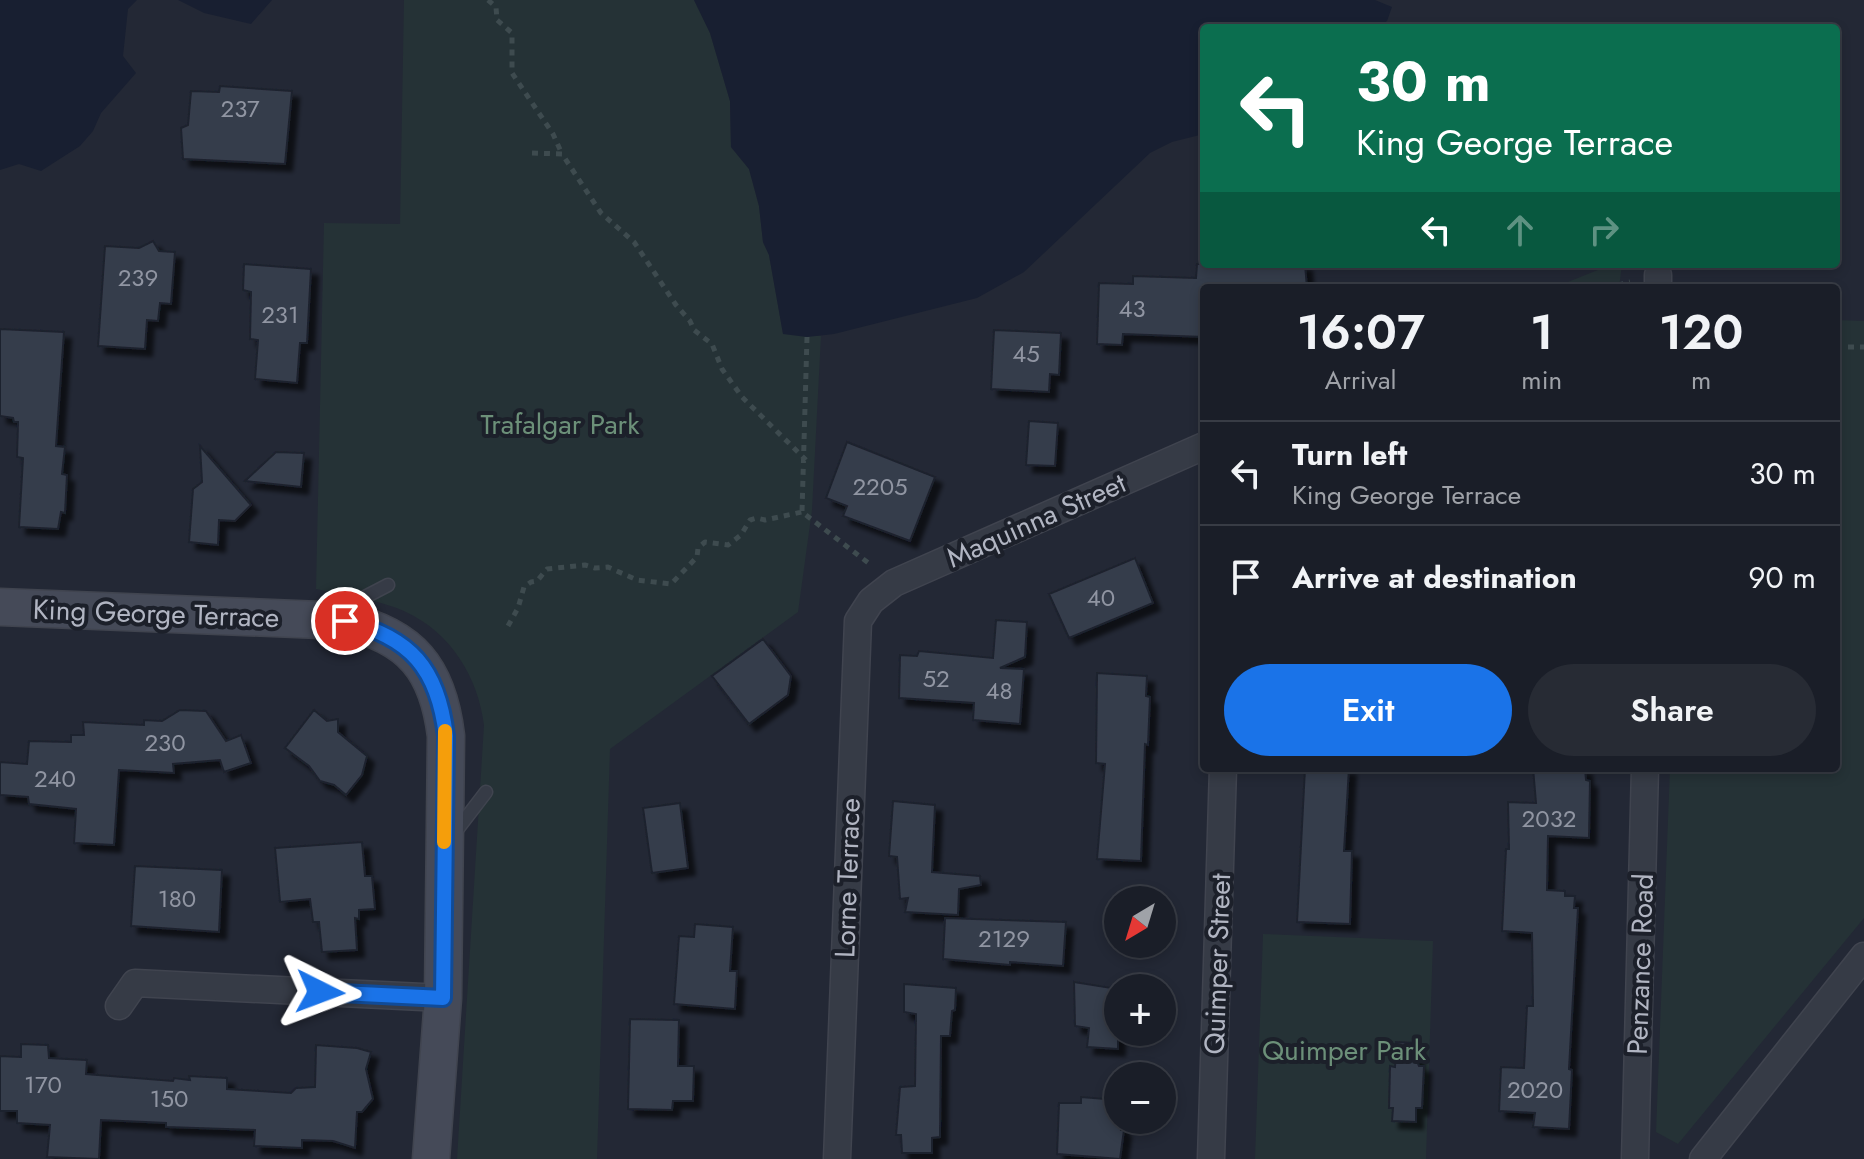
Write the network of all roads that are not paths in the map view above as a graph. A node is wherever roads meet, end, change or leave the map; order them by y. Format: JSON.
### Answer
{"nodes":[{"id":1,"x":1200,"y":448,"type":"edge"},
{"id":2,"x":388,"y":585,"type":"dead end"},
{"id":3,"x":871,"y":601,"type":"joint"},
{"id":4,"x":0,"y":607,"type":"edge"},
{"id":5,"x":345,"y":621,"type":"junction"},
{"id":6,"x":1223,"y":772,"type":"edge"},
{"id":7,"x":1645,"y":772,"type":"edge"},
{"id":8,"x":486,"y":792,"type":"dead end"},
{"id":9,"x":444,"y":847,"type":"junction"},
{"id":10,"x":1864,"y":956,"type":"edge"},
{"id":11,"x":443,"y":998,"type":"junction"},
{"id":12,"x":119,"y":1006,"type":"dead end"},
{"id":13,"x":431,"y":1159,"type":"edge"},
{"id":14,"x":837,"y":1159,"type":"edge"},
{"id":15,"x":1211,"y":1159,"type":"edge"},
{"id":16,"x":1635,"y":1159,"type":"edge"},
{"id":17,"x":1703,"y":1159,"type":"edge"}],
"edges":[{"from":1,"to":3,"type":"street","name":"Maquinna Street"},
{"from":2,"to":5,"type":"lane"},
{"from":3,"to":14,"type":"street","name":"Lorne Terrace"},
{"from":4,"to":5,"type":"main road","name":"King George Terrace"},
{"from":5,"to":9,"type":"main road","name":"King George Terrace"},
{"from":6,"to":15,"type":"street","name":"Quimper Street"},
{"from":7,"to":16,"type":"street","name":"Penzance Road"},
{"from":8,"to":9,"type":"lane"},
{"from":9,"to":11,"type":"main road","name":"King George Terrace"},
{"from":10,"to":17,"type":"street"},
{"from":11,"to":12,"type":"street"},
{"from":11,"to":13,"type":"main road","name":"King George Terrace"}]}
